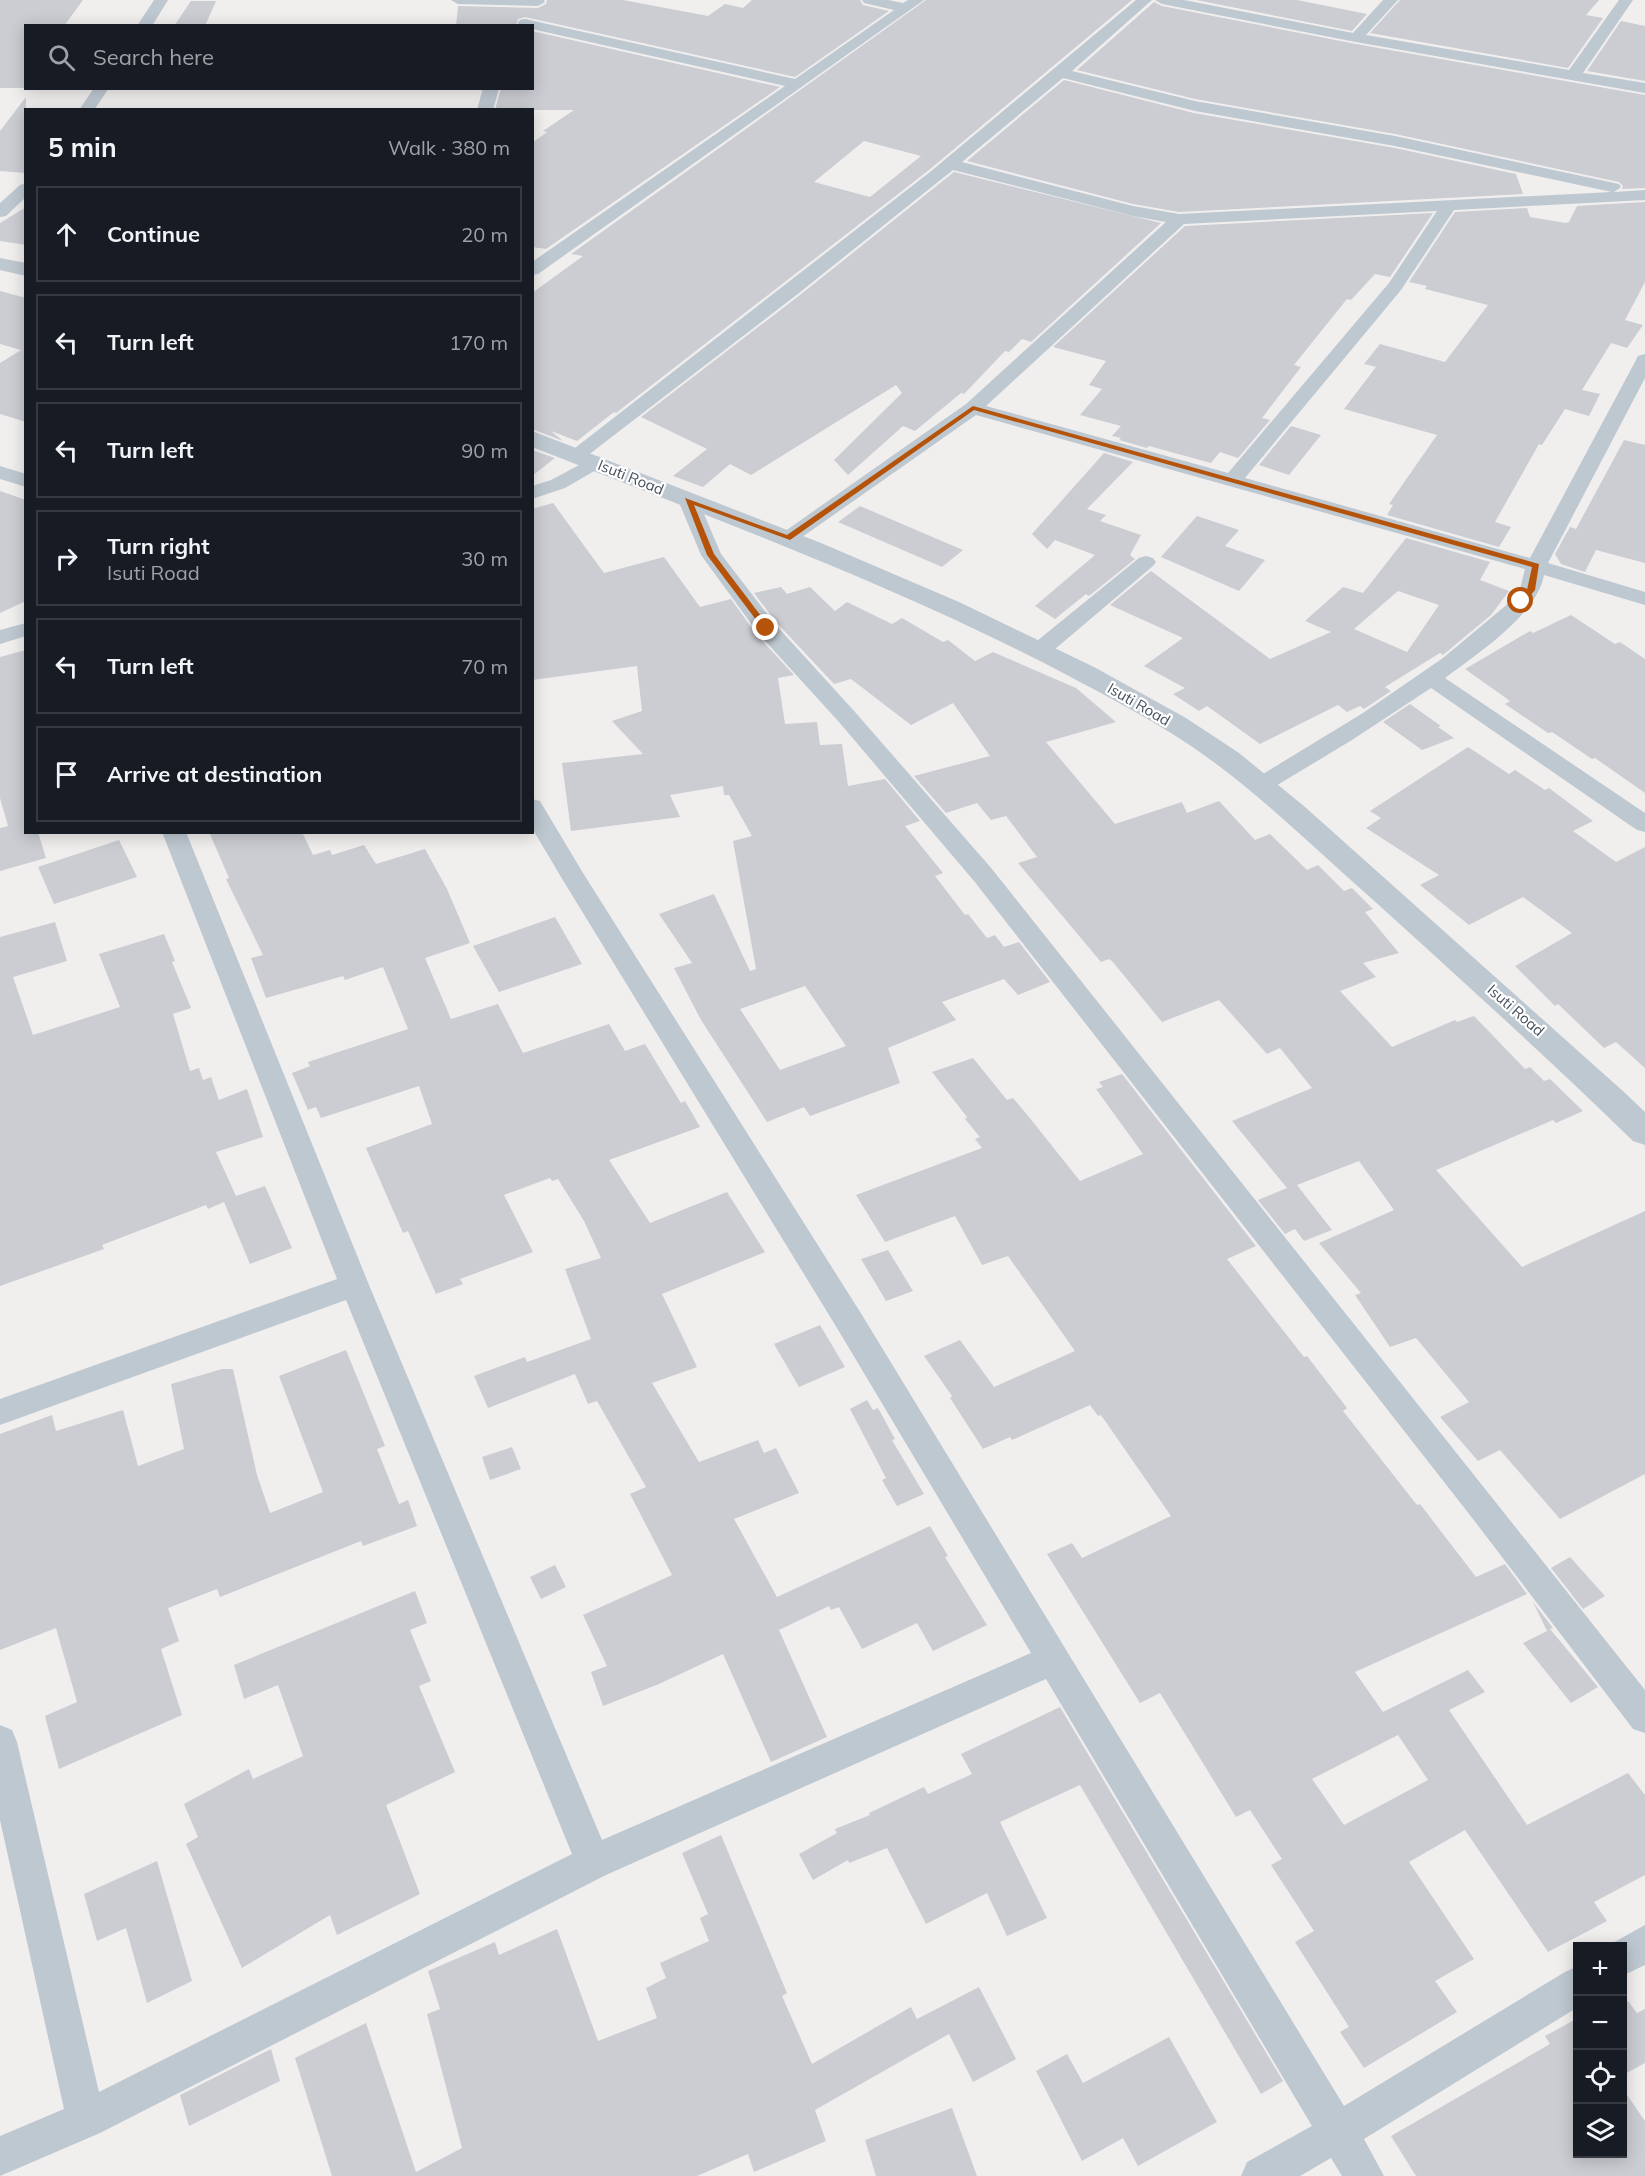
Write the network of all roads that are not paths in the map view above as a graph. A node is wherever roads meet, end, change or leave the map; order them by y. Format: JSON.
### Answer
{"nodes":[{"id":1,"x":161,"y":0,"type":"edge"},
{"id":2,"x":458,"y":0,"type":"edge"},
{"id":3,"x":869,"y":0,"type":"edge"},
{"id":4,"x":1145,"y":0,"type":"edge"},
{"id":5,"x":1162,"y":0,"type":"edge"},
{"id":6,"x":1391,"y":0,"type":"edge"},
{"id":7,"x":1626,"y":0,"type":"edge"},
{"id":8,"x":539,"y":1,"type":"edge"},
{"id":9,"x":911,"y":4,"type":"edge"},
{"id":10,"x":145,"y":24,"type":"edge"},
{"id":11,"x":525,"y":24,"type":"edge"},
{"id":12,"x":534,"y":27,"type":"edge"},
{"id":13,"x":1356,"y":38,"type":"junction"},
{"id":14,"x":1062,"y":73,"type":"junction"},
{"id":15,"x":1573,"y":76,"type":"junction"},
{"id":16,"x":797,"y":84,"type":"junction"},
{"id":17,"x":1645,"y":88,"type":"edge"},
{"id":18,"x":101,"y":90,"type":"edge"},
{"id":19,"x":490,"y":90,"type":"edge"},
{"id":20,"x":87,"y":108,"type":"edge"},
{"id":21,"x":486,"y":108,"type":"edge"},
{"id":22,"x":950,"y":164,"type":"junction"},
{"id":23,"x":24,"y":190,"type":"edge"},
{"id":24,"x":1645,"y":194,"type":"edge"},
{"id":25,"x":1450,"y":204,"type":"junction"},
{"id":26,"x":0,"y":212,"type":"edge"},
{"id":27,"x":1179,"y":219,"type":"junction"},
{"id":28,"x":0,"y":264,"type":"edge"},
{"id":29,"x":534,"y":269,"type":"edge"},
{"id":30,"x":24,"y":270,"type":"edge"},
{"id":31,"x":1645,"y":360,"type":"edge"},
{"id":32,"x":973,"y":408,"type":"junction"},
{"id":33,"x":534,"y":439,"type":"edge"},
{"id":34,"x":586,"y":459,"type":"junction"},
{"id":35,"x":0,"y":472,"type":"edge"},
{"id":36,"x":24,"y":479,"type":"edge"},
{"id":37,"x":1233,"y":480,"type":"junction"},
{"id":38,"x":534,"y":492,"type":"edge"},
{"id":39,"x":688,"y":500,"type":"junction"},
{"id":40,"x":788,"y":538,"type":"junction"},
{"id":41,"x":1146,"y":562,"type":"dead end"},
{"id":42,"x":1536,"y":566,"type":"junction"},
{"id":43,"x":1645,"y":599,"type":"edge"},
{"id":44,"x":24,"y":630,"type":"edge"},
{"id":45,"x":0,"y":637,"type":"edge"},
{"id":46,"x":1040,"y":650,"type":"junction"},
{"id":47,"x":1432,"y":679,"type":"junction"},
{"id":48,"x":1262,"y":785,"type":"junction"},
{"id":49,"x":534,"y":810,"type":"edge"},
{"id":50,"x":1645,"y":824,"type":"edge"},
{"id":51,"x":175,"y":834,"type":"edge"},
{"id":52,"x":1645,"y":1132,"type":"edge"},
{"id":53,"x":354,"y":1285,"type":"junction"},
{"id":54,"x":0,"y":1412,"type":"edge"},
{"id":55,"x":1054,"y":1659,"type":"junction"},
{"id":56,"x":1645,"y":1717,"type":"edge"},
{"id":57,"x":0,"y":1742,"type":"edge"},
{"id":58,"x":593,"y":1862,"type":"junction"},
{"id":59,"x":1645,"y":1944,"type":"edge"},
{"id":60,"x":1627,"y":1955,"type":"edge"},
{"id":61,"x":1573,"y":1988,"type":"edge"},
{"id":62,"x":86,"y":2119,"type":"junction"},
{"id":63,"x":1339,"y":2132,"type":"junction"},
{"id":64,"x":0,"y":2156,"type":"edge"},
{"id":65,"x":1261,"y":2176,"type":"edge"},
{"id":66,"x":1364,"y":2176,"type":"edge"}],
"edges":[{"from":1,"to":10,"type":"street"},
{"from":2,"to":8,"type":"street"},
{"from":3,"to":9,"type":"street"},
{"from":4,"to":14,"type":"street"},
{"from":5,"to":13,"type":"street"},
{"from":6,"to":13,"type":"street"},
{"from":7,"to":15,"type":"street"},
{"from":8,"to":11,"type":"street"},
{"from":9,"to":16,"type":"street"},
{"from":12,"to":16,"type":"street"},
{"from":13,"to":15,"type":"street"},
{"from":14,"to":22,"type":"street"},
{"from":14,"to":24,"type":"street"},
{"from":15,"to":17,"type":"street"},
{"from":16,"to":29,"type":"street"},
{"from":18,"to":20,"type":"street"},
{"from":19,"to":21,"type":"street"},
{"from":22,"to":27,"type":"street"},
{"from":22,"to":34,"type":"street"},
{"from":23,"to":26,"type":"street"},
{"from":24,"to":25,"type":"street"},
{"from":25,"to":27,"type":"street"},
{"from":25,"to":37,"type":"street"},
{"from":27,"to":32,"type":"street"},
{"from":28,"to":30,"type":"street"},
{"from":31,"to":42,"type":"street"},
{"from":32,"to":37,"type":"street"},
{"from":32,"to":40,"type":"street"},
{"from":33,"to":34,"type":"street","name":"Isuti Road"},
{"from":34,"to":38,"type":"street"},
{"from":34,"to":39,"type":"street","name":"Isuti Road"},
{"from":35,"to":36,"type":"street"},
{"from":37,"to":42,"type":"street"},
{"from":39,"to":40,"type":"street","name":"Isuti Road"},
{"from":39,"to":56,"type":"street"},
{"from":40,"to":46,"type":"street","name":"Isuti Road"},
{"from":41,"to":46,"type":"street"},
{"from":42,"to":43,"type":"street"},
{"from":42,"to":47,"type":"street"},
{"from":44,"to":45,"type":"street"},
{"from":46,"to":48,"type":"street","name":"Isuti Road"},
{"from":47,"to":48,"type":"street"},
{"from":47,"to":50,"type":"street"},
{"from":48,"to":52,"type":"street","name":"Isuti Road"},
{"from":49,"to":55,"type":"street"},
{"from":51,"to":53,"type":"street"},
{"from":53,"to":54,"type":"street"},
{"from":53,"to":58,"type":"street"},
{"from":55,"to":58,"type":"street"},
{"from":55,"to":63,"type":"street"},
{"from":57,"to":62,"type":"street"},
{"from":58,"to":62,"type":"street"},
{"from":59,"to":60,"type":"street"},
{"from":61,"to":63,"type":"street"},
{"from":62,"to":64,"type":"street"},
{"from":63,"to":65,"type":"street"},
{"from":63,"to":66,"type":"street"}]}
